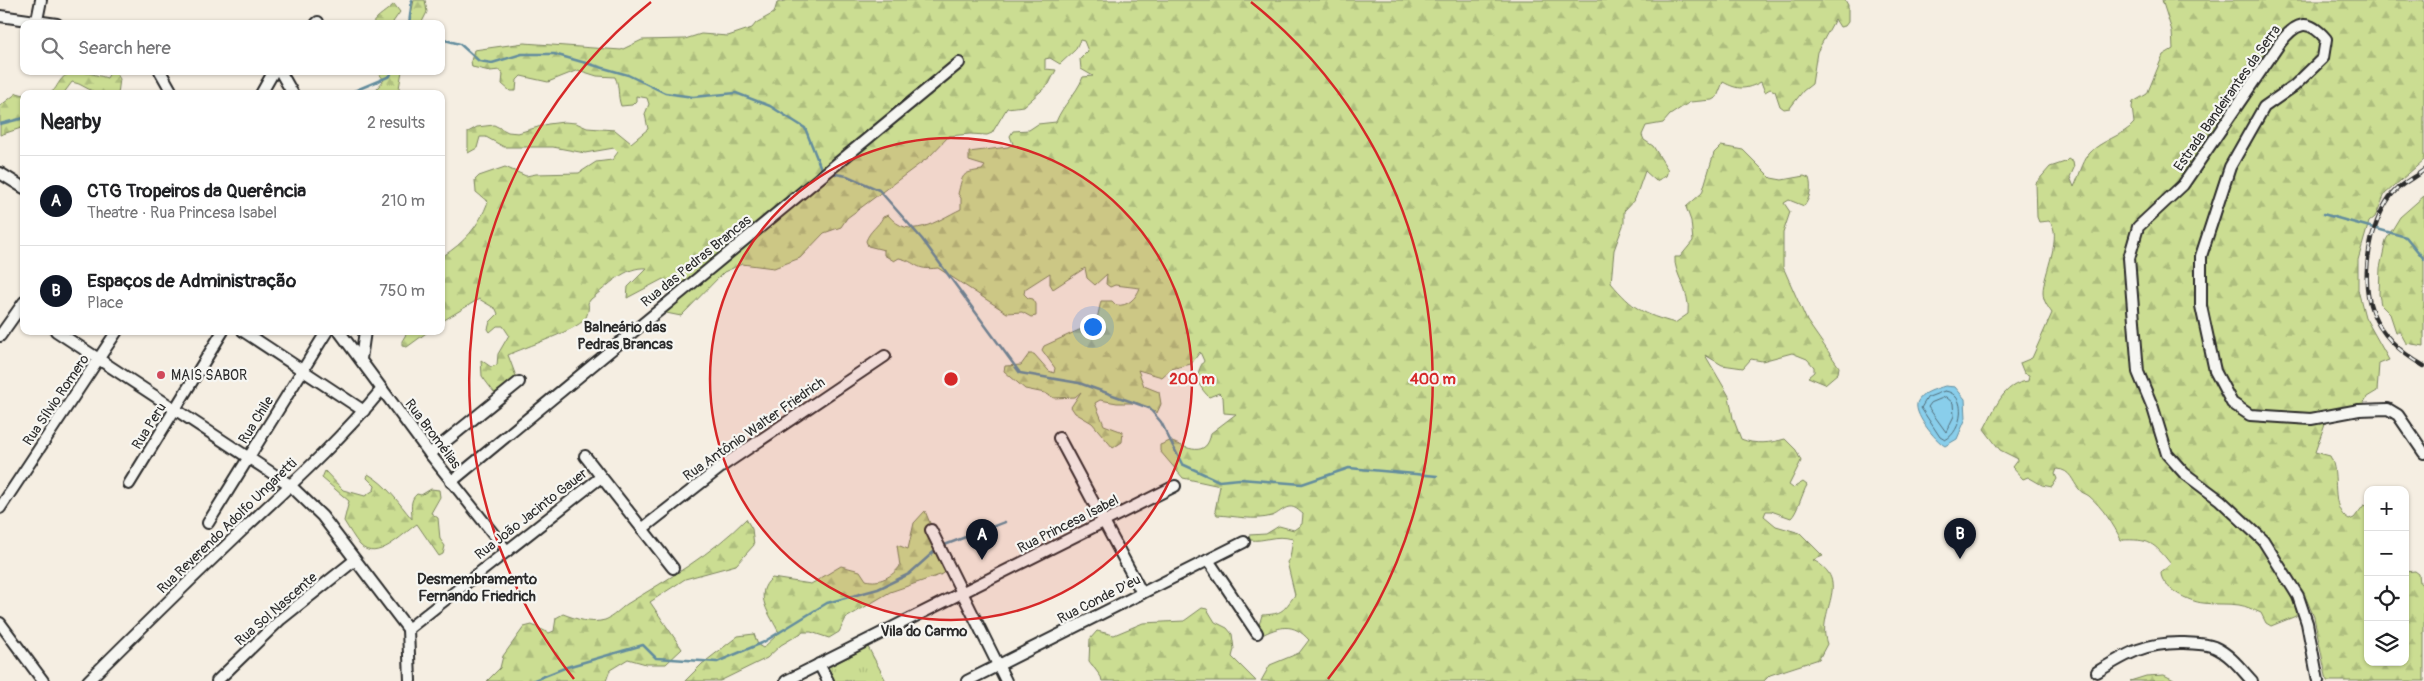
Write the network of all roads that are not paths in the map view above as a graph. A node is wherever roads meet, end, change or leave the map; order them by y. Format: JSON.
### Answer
{"nodes":[{"id":1,"x":41,"y":0,"type":"edge"},
{"id":2,"x":0,"y":16,"type":"edge"},
{"id":3,"x":37,"y":20,"type":"joint"},
{"id":4,"x":959,"y":63,"type":"dead end"},
{"id":5,"x":162,"y":75,"type":"edge"},
{"id":6,"x":272,"y":75,"type":"edge"},
{"id":7,"x":282,"y":75,"type":"edge"},
{"id":8,"x":172,"y":90,"type":"edge"},
{"id":9,"x":263,"y":90,"type":"edge"},
{"id":10,"x":291,"y":90,"type":"edge"},
{"id":11,"x":0,"y":173,"type":"edge"},
{"id":12,"x":20,"y":186,"type":"edge"},
{"id":13,"x":20,"y":309,"type":"edge"},
{"id":14,"x":62,"y":335,"type":"edge"},
{"id":15,"x":115,"y":335,"type":"edge"},
{"id":16,"x":221,"y":335,"type":"edge"},
{"id":17,"x":249,"y":335,"type":"edge"},
{"id":18,"x":325,"y":335,"type":"edge"},
{"id":19,"x":364,"y":335,"type":"edge"},
{"id":20,"x":0,"y":336,"type":"edge"},
{"id":21,"x":349,"y":336,"type":"edge"},
{"id":22,"x":885,"y":356,"type":"dead end"},
{"id":23,"x":361,"y":359,"type":"junction"},
{"id":24,"x":99,"y":360,"type":"junction"},
{"id":25,"x":303,"y":371,"type":"junction"},
{"id":26,"x":520,"y":382,"type":"dead end"},
{"id":27,"x":382,"y":389,"type":"junction"},
{"id":28,"x":175,"y":410,"type":"junction"},
{"id":29,"x":364,"y":411,"type":"junction"},
{"id":30,"x":1059,"y":438,"type":"dead end"},
{"id":31,"x":2424,"y":453,"type":"edge"},
{"id":32,"x":430,"y":454,"type":"junction"},
{"id":33,"x":585,"y":456,"type":"dead end"},
{"id":34,"x":248,"y":458,"type":"junction"},
{"id":35,"x":601,"y":477,"type":"junction"},
{"id":36,"x":452,"y":482,"type":"junction"},
{"id":37,"x":129,"y":484,"type":"dead end"},
{"id":38,"x":290,"y":485,"type":"junction"},
{"id":39,"x":1175,"y":486,"type":"dead end"},
{"id":40,"x":0,"y":508,"type":"edge"},
{"id":41,"x":1104,"y":521,"type":"junction"},
{"id":42,"x":208,"y":523,"type":"dead end"},
{"id":43,"x":642,"y":529,"type":"junction"},
{"id":44,"x":931,"y":530,"type":"dead end"},
{"id":45,"x":1244,"y":542,"type":"dead end"},
{"id":46,"x":507,"y":552,"type":"junction"},
{"id":47,"x":356,"y":560,"type":"junction"},
{"id":48,"x":1208,"y":560,"type":"junction"},
{"id":49,"x":673,"y":568,"type":"dead end"},
{"id":50,"x":962,"y":592,"type":"junction"},
{"id":51,"x":1142,"y":592,"type":"junction"},
{"id":52,"x":0,"y":623,"type":"edge"},
{"id":53,"x":408,"y":629,"type":"junction"},
{"id":54,"x":1257,"y":633,"type":"dead end"},
{"id":55,"x":820,"y":664,"type":"junction"},
{"id":56,"x":998,"y":665,"type":"junction"},
{"id":57,"x":2097,"y":672,"type":"dead end"},
{"id":58,"x":43,"y":681,"type":"edge"},
{"id":59,"x":88,"y":681,"type":"edge"},
{"id":60,"x":217,"y":681,"type":"edge"},
{"id":61,"x":410,"y":681,"type":"edge"},
{"id":62,"x":786,"y":681,"type":"edge"},
{"id":63,"x":828,"y":681,"type":"edge"},
{"id":64,"x":967,"y":681,"type":"edge"},
{"id":65,"x":1006,"y":681,"type":"edge"},
{"id":66,"x":2252,"y":681,"type":"edge"},
{"id":67,"x":2318,"y":681,"type":"edge"}],
"edges":[{"from":1,"to":3,"type":"street"},
{"from":2,"to":3,"type":"street"},
{"from":4,"to":36,"type":"street","name":"Rua das Pedras Brancas"},
{"from":5,"to":8,"type":"street"},
{"from":6,"to":9,"type":"street"},
{"from":7,"to":10,"type":"street"},
{"from":11,"to":12,"type":"street"},
{"from":13,"to":20,"type":"street"},
{"from":14,"to":24,"type":"street"},
{"from":15,"to":24,"type":"street","name":"Rua Sílvio Romero"},
{"from":16,"to":28,"type":"street","name":"Rua Peru"},
{"from":17,"to":25,"type":"street"},
{"from":18,"to":25,"type":"street","name":"Rua Chile"},
{"from":19,"to":23,"type":"street"},
{"from":21,"to":23,"type":"street","name":"Rua Bromélias"},
{"from":22,"to":43,"type":"street","name":"Rua Antônio Walter Friedrich"},
{"from":23,"to":27,"type":"street","name":"Rua Bromélias"},
{"from":24,"to":28,"type":"street"},
{"from":24,"to":40,"type":"street","name":"Rua Sílvio Romero"},
{"from":25,"to":29,"type":"street"},
{"from":25,"to":34,"type":"street","name":"Rua Chile"},
{"from":26,"to":32,"type":"street"},
{"from":27,"to":29,"type":"street","name":"Rua Reverendo Adolfo Ungaretti"},
{"from":27,"to":32,"type":"street","name":"Rua Bromélias"},
{"from":28,"to":34,"type":"street"},
{"from":28,"to":37,"type":"street","name":"Rua Peru"},
{"from":29,"to":38,"type":"street","name":"Rua Reverendo Adolfo Ungaretti"},
{"from":30,"to":41,"type":"street"},
{"from":31,"to":67,"type":"street","name":"Estrada Bandeirantes da Serra"},
{"from":32,"to":36,"type":"street","name":"Rua Bromélias"},
{"from":33,"to":35,"type":"street","name":"Rua João Jacinto Gauer"},
{"from":34,"to":38,"type":"street"},
{"from":34,"to":42,"type":"street","name":"Rua Chile"},
{"from":35,"to":43,"type":"street","name":"Rua João Jacinto Gauer"},
{"from":35,"to":46,"type":"street","name":"Rua João Jacinto Gauer"},
{"from":36,"to":46,"type":"street","name":"Rua Bromélias"},
{"from":38,"to":47,"type":"street"},
{"from":38,"to":59,"type":"street","name":"Rua Reverendo Adolfo Ungaretti"},
{"from":39,"to":41,"type":"street","name":"Rua Princesa Isabel"},
{"from":41,"to":50,"type":"street","name":"Rua Princesa Isabel"},
{"from":41,"to":51,"type":"street"},
{"from":43,"to":49,"type":"street","name":"Rua João Jacinto Gauer"},
{"from":44,"to":50,"type":"street"},
{"from":45,"to":48,"type":"street","name":"Rua Conde D'eu"},
{"from":46,"to":53,"type":"street","name":"Rua João Jacinto Gauer"},
{"from":47,"to":53,"type":"street"},
{"from":47,"to":60,"type":"street","name":"Rua Sol Nascente"},
{"from":48,"to":51,"type":"street","name":"Rua Conde D'eu"},
{"from":48,"to":54,"type":"street"},
{"from":50,"to":55,"type":"street","name":"Rua Princesa Isabel"},
{"from":50,"to":56,"type":"street"},
{"from":51,"to":56,"type":"street","name":"Rua Conde D'eu"},
{"from":52,"to":58,"type":"street"},
{"from":53,"to":61,"type":"street"},
{"from":55,"to":62,"type":"street","name":"Rua Princesa Isabel"},
{"from":55,"to":63,"type":"street"},
{"from":56,"to":64,"type":"street","name":"Rua Conde D'eu"},
{"from":56,"to":65,"type":"street"},
{"from":57,"to":66,"type":"street"}]}
